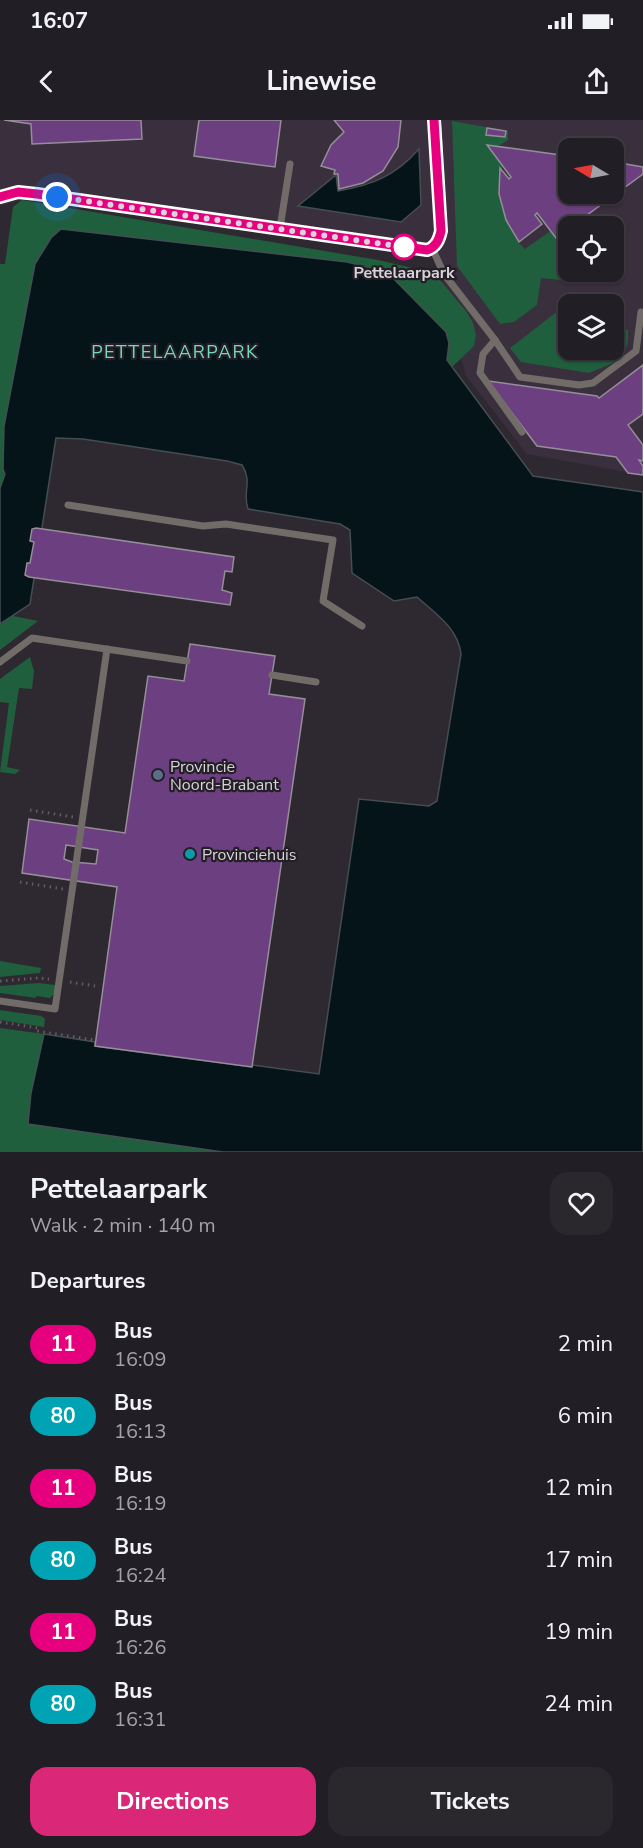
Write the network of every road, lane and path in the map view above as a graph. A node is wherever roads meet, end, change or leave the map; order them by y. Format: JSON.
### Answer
{"nodes":[{"id":1,"x":435,"y":120,"type":"edge"},
{"id":2,"x":290,"y":164,"type":"dead end"},
{"id":3,"x":0,"y":197,"type":"edge"},
{"id":4,"x":280,"y":228,"type":"junction"},
{"id":5,"x":432,"y":248,"type":"junction"},
{"id":6,"x":641,"y":312,"type":"dead end"},
{"id":7,"x":495,"y":340,"type":"junction"},
{"id":8,"x":522,"y":432,"type":"dead end"},
{"id":9,"x":68,"y":505,"type":"dead end"},
{"id":10,"x":362,"y":626,"type":"dead end"},
{"id":11,"x":107,"y":649,"type":"junction"},
{"id":12,"x":0,"y":662,"type":"edge"},
{"id":13,"x":187,"y":662,"type":"dead end"},
{"id":14,"x":272,"y":675,"type":"dead end"},
{"id":15,"x":316,"y":682,"type":"dead end"},
{"id":16,"x":30,"y":810,"type":"dead end"},
{"id":17,"x":83,"y":818,"type":"junction"},
{"id":18,"x":20,"y":882,"type":"dead end"},
{"id":19,"x":72,"y":890,"type":"junction"},
{"id":20,"x":60,"y":980,"type":"junction"},
{"id":21,"x":0,"y":981,"type":"edge"},
{"id":22,"x":95,"y":986,"type":"dead end"},
{"id":23,"x":0,"y":1001,"type":"edge"},
{"id":24,"x":0,"y":1022,"type":"edge"},
{"id":25,"x":95,"y":1040,"type":"dead end"}],
"edges":[{"from":1,"to":5,"type":"street"},
{"from":2,"to":4,"type":"lane"},
{"from":3,"to":4,"type":"street"},
{"from":4,"to":5,"type":"street"},
{"from":5,"to":7,"type":"lane"},
{"from":6,"to":7,"type":"lane"},
{"from":7,"to":8,"type":"lane"},
{"from":9,"to":10,"type":"lane"},
{"from":11,"to":12,"type":"lane"},
{"from":11,"to":13,"type":"lane"},
{"from":11,"to":17,"type":"lane"},
{"from":14,"to":15,"type":"lane"},
{"from":16,"to":17,"type":"path"},
{"from":17,"to":19,"type":"lane"},
{"from":18,"to":19,"type":"path"},
{"from":19,"to":20,"type":"lane"},
{"from":20,"to":21,"type":"path"},
{"from":20,"to":22,"type":"path"},
{"from":20,"to":23,"type":"lane"},
{"from":24,"to":25,"type":"path"}]}
